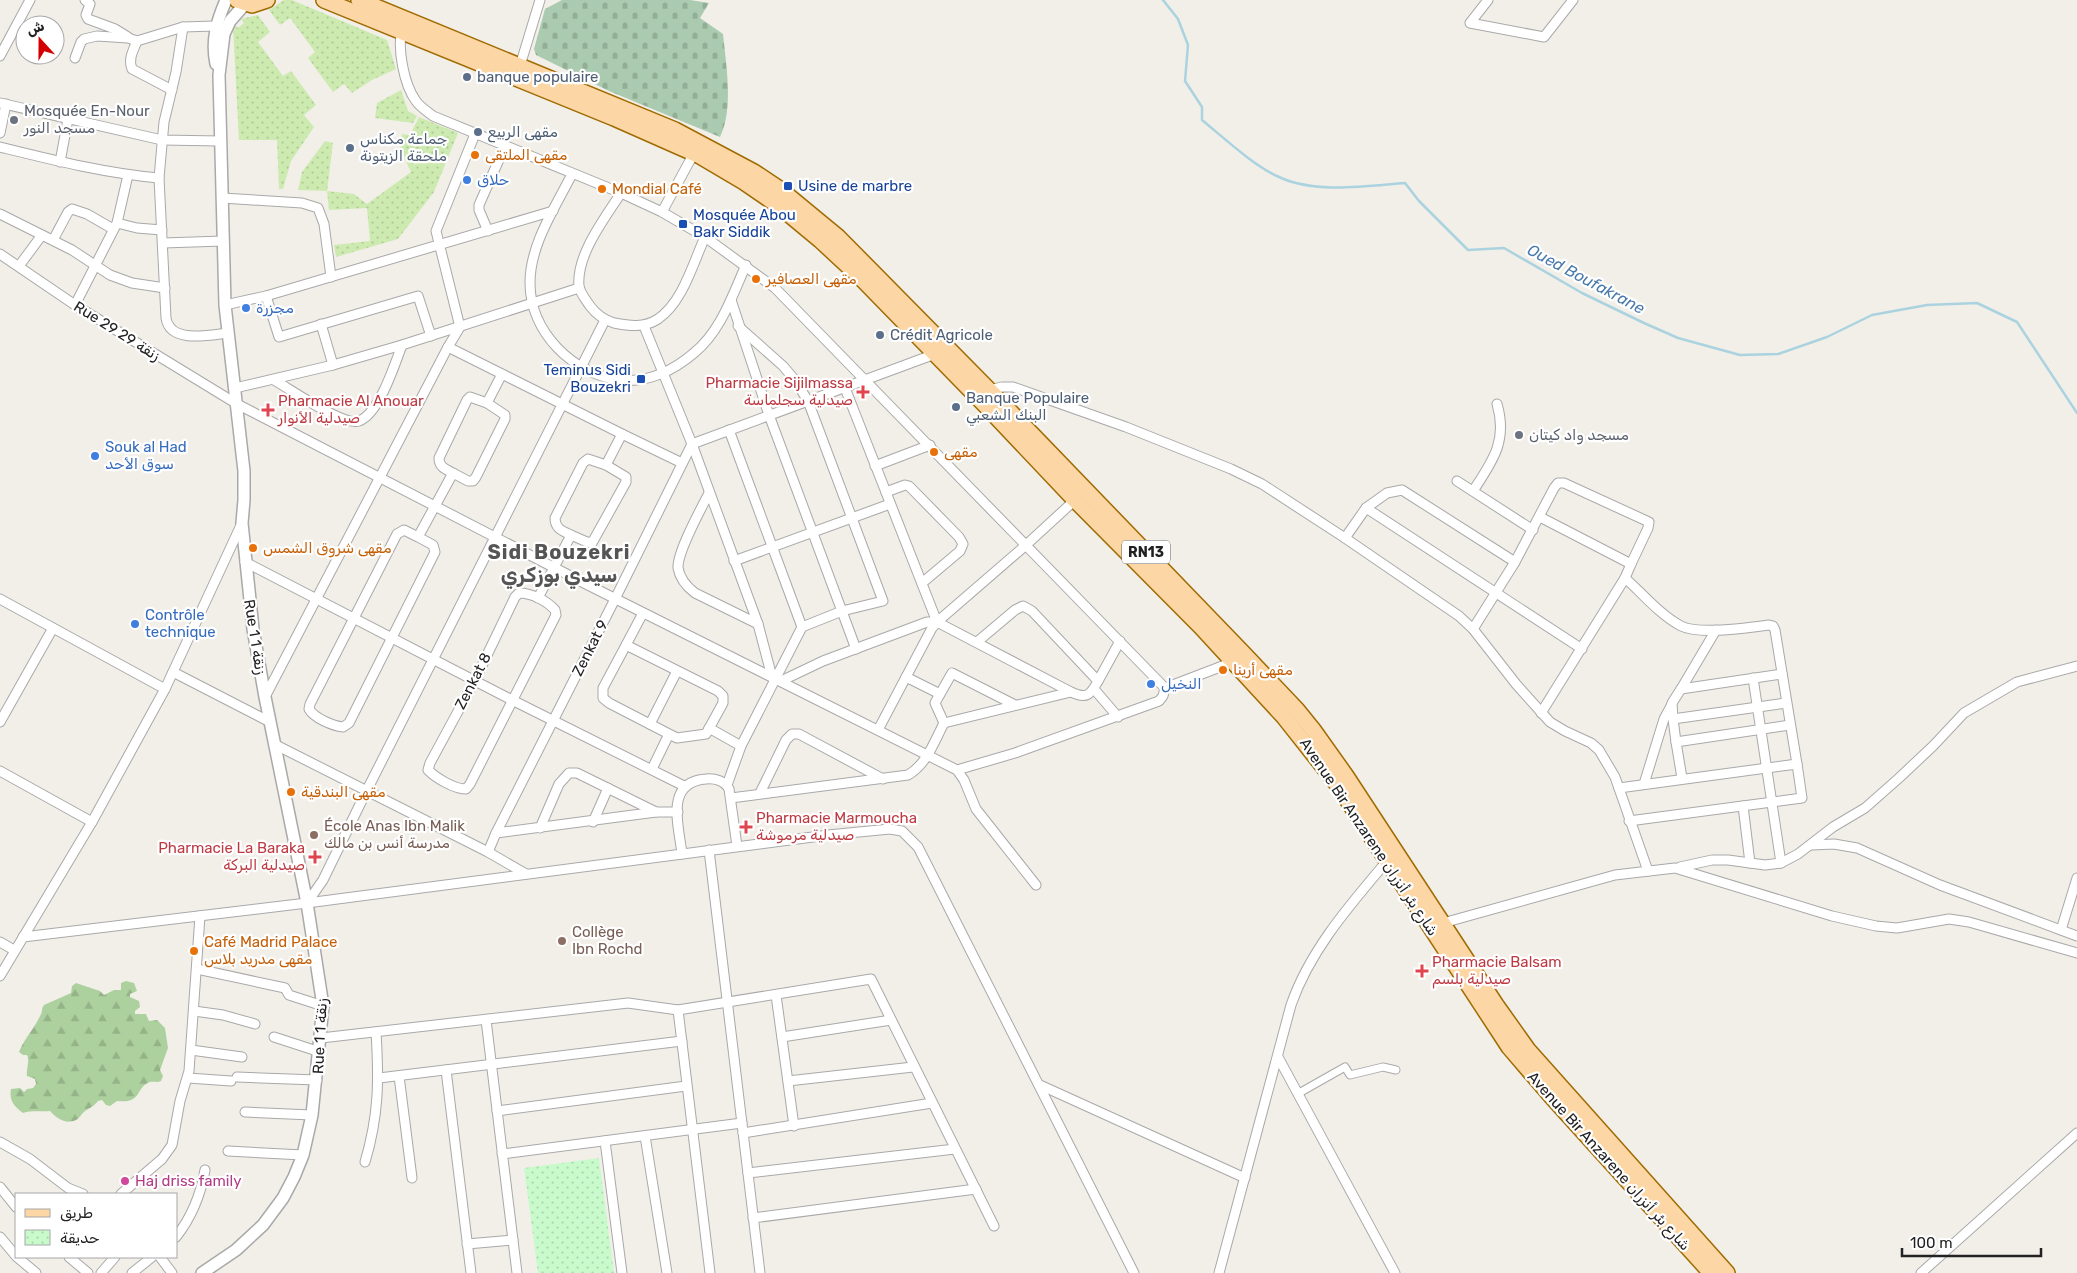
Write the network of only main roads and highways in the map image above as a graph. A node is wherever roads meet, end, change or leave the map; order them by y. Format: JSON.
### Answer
{"nodes":[{"id":1,"x":267,"y":0,"type":"edge"},
{"id":2,"x":324,"y":0,"type":"edge"},
{"id":3,"x":359,"y":0,"type":"edge"},
{"id":4,"x":241,"y":2,"type":"edge"},
{"id":5,"x":403,"y":25,"type":"junction"},
{"id":6,"x":518,"y":72,"type":"junction"},
{"id":7,"x":1711,"y":1273,"type":"edge"},
{"id":8,"x":1727,"y":1273,"type":"edge"}],
"edges":[{"from":1,"to":4,"type":"main road"},
{"from":2,"to":5,"type":"main road","name":"Avenue Bir Anzarene شارع بئر أنزران","number":"RN13"},
{"from":3,"to":5,"type":"main road","name":"Avenue Bir Anzarene شارع بئر أنزران","number":"RN13"},
{"from":5,"to":6,"type":"main road","name":"Avenue Bir Anzarene شارع بئر أنزران","number":"RN13"},
{"from":6,"to":7,"type":"main road","name":"Avenue Bir Anzarene شارع بئر أنزران","number":"RN13"},
{"from":6,"to":8,"type":"main road","name":"Avenue Bir Anzarene شارع بئر أنزران","number":"RN13"}]}
